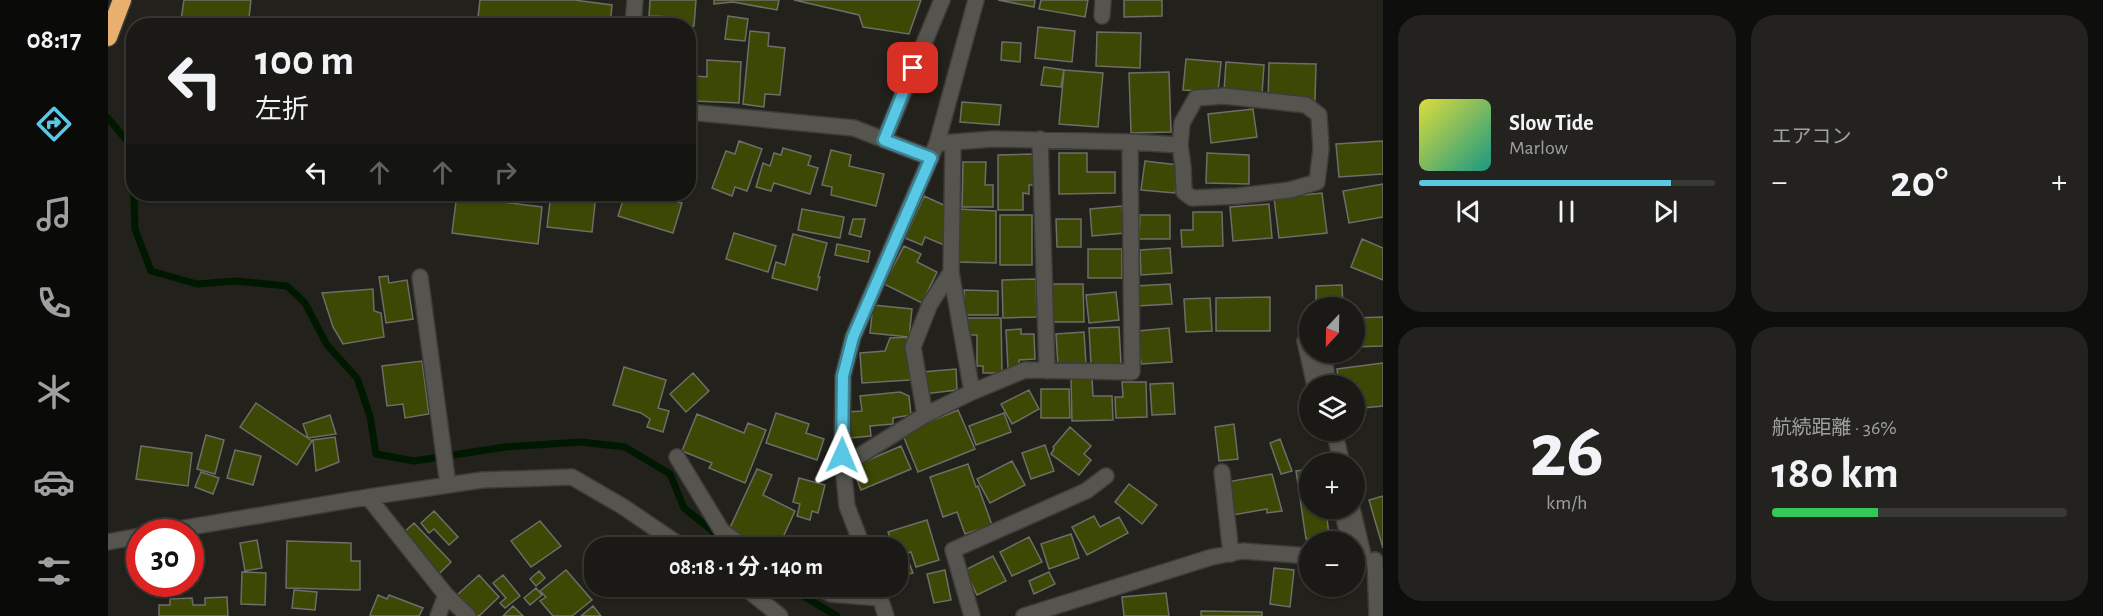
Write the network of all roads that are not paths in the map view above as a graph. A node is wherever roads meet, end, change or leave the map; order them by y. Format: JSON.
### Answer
{"nodes":[{"id":1,"x":122,"y":0,"type":"edge"},
{"id":2,"x":635,"y":0,"type":"edge"},
{"id":3,"x":942,"y":0,"type":"edge"},
{"id":4,"x":976,"y":0,"type":"edge"},
{"id":5,"x":634,"y":18,"type":"edge"},
{"id":6,"x":108,"y":37,"type":"edge"},
{"id":7,"x":696,"y":113,"type":"edge"},
{"id":8,"x":1040,"y":139,"type":"junction"},
{"id":9,"x":884,"y":140,"type":"junction"},
{"id":10,"x":1130,"y":141,"type":"junction"},
{"id":11,"x":953,"y":142,"type":"junction"},
{"id":12,"x":937,"y":143,"type":"junction"},
{"id":13,"x":1180,"y":146,"type":"junction"},
{"id":14,"x":931,"y":158,"type":"junction"},
{"id":15,"x":951,"y":272,"type":"junction"},
{"id":16,"x":420,"y":277,"type":"dead end"},
{"id":17,"x":1325,"y":364,"type":"dead end"},
{"id":18,"x":1047,"y":371,"type":"junction"},
{"id":19,"x":1326,"y":375,"type":"edge"},
{"id":20,"x":972,"y":392,"type":"junction"},
{"id":21,"x":925,"y":416,"type":"junction"},
{"id":22,"x":677,"y":457,"type":"dead end"},
{"id":23,"x":843,"y":466,"type":"junction"},
{"id":24,"x":1222,"y":472,"type":"dead end"},
{"id":25,"x":1107,"y":476,"type":"dead end"},
{"id":26,"x":448,"y":485,"type":"junction"},
{"id":27,"x":368,"y":497,"type":"junction"},
{"id":28,"x":1356,"y":519,"type":"edge"},
{"id":29,"x":204,"y":525,"type":"edge"},
{"id":30,"x":668,"y":537,"type":"edge"},
{"id":31,"x":730,"y":537,"type":"edge"},
{"id":32,"x":859,"y":537,"type":"edge"},
{"id":33,"x":126,"y":539,"type":"edge"},
{"id":34,"x":108,"y":542,"type":"edge"},
{"id":35,"x":1231,"y":554,"type":"junction"},
{"id":36,"x":1299,"y":554,"type":"edge"},
{"id":37,"x":1369,"y":559,"type":"edge"},
{"id":38,"x":446,"y":595,"type":"junction"},
{"id":39,"x":756,"y":597,"type":"edge"},
{"id":40,"x":880,"y":597,"type":"edge"},
{"id":41,"x":1377,"y":615,"type":"edge"},
{"id":42,"x":438,"y":616,"type":"edge"},
{"id":43,"x":468,"y":616,"type":"edge"},
{"id":44,"x":780,"y":616,"type":"edge"},
{"id":45,"x":886,"y":616,"type":"edge"},
{"id":46,"x":972,"y":616,"type":"edge"},
{"id":47,"x":1024,"y":616,"type":"edge"}],
"edges":[{"from":1,"to":6,"type":"highway"},
{"from":2,"to":5,"type":"street"},
{"from":3,"to":9,"type":"street"},
{"from":4,"to":12,"type":"street"},
{"from":7,"to":9,"type":"street"},
{"from":8,"to":10,"type":"street"},
{"from":8,"to":11,"type":"street"},
{"from":8,"to":18,"type":"street"},
{"from":9,"to":14,"type":"street"},
{"from":10,"to":13,"type":"street"},
{"from":10,"to":18,"type":"street"},
{"from":11,"to":12,"type":"street"},
{"from":11,"to":15,"type":"street"},
{"from":12,"to":14,"type":"street"},
{"from":13,"to":13,"type":"street"},
{"from":14,"to":23,"type":"street"},
{"from":15,"to":20,"type":"street"},
{"from":15,"to":21,"type":"street"},
{"from":16,"to":26,"type":"street"},
{"from":17,"to":19,"type":"street"},
{"from":18,"to":20,"type":"street"},
{"from":20,"to":21,"type":"street"},
{"from":21,"to":23,"type":"street"},
{"from":22,"to":31,"type":"street"},
{"from":23,"to":32,"type":"street"},
{"from":24,"to":35,"type":"street"},
{"from":25,"to":46,"type":"street"},
{"from":26,"to":27,"type":"street"},
{"from":26,"to":30,"type":"street"},
{"from":27,"to":29,"type":"street"},
{"from":27,"to":38,"type":"street"},
{"from":28,"to":37,"type":"street"},
{"from":33,"to":34,"type":"street"},
{"from":35,"to":36,"type":"street"},
{"from":35,"to":47,"type":"street"},
{"from":37,"to":41,"type":"street"},
{"from":38,"to":42,"type":"street"},
{"from":38,"to":43,"type":"street"},
{"from":39,"to":44,"type":"street"},
{"from":40,"to":45,"type":"street"}]}
